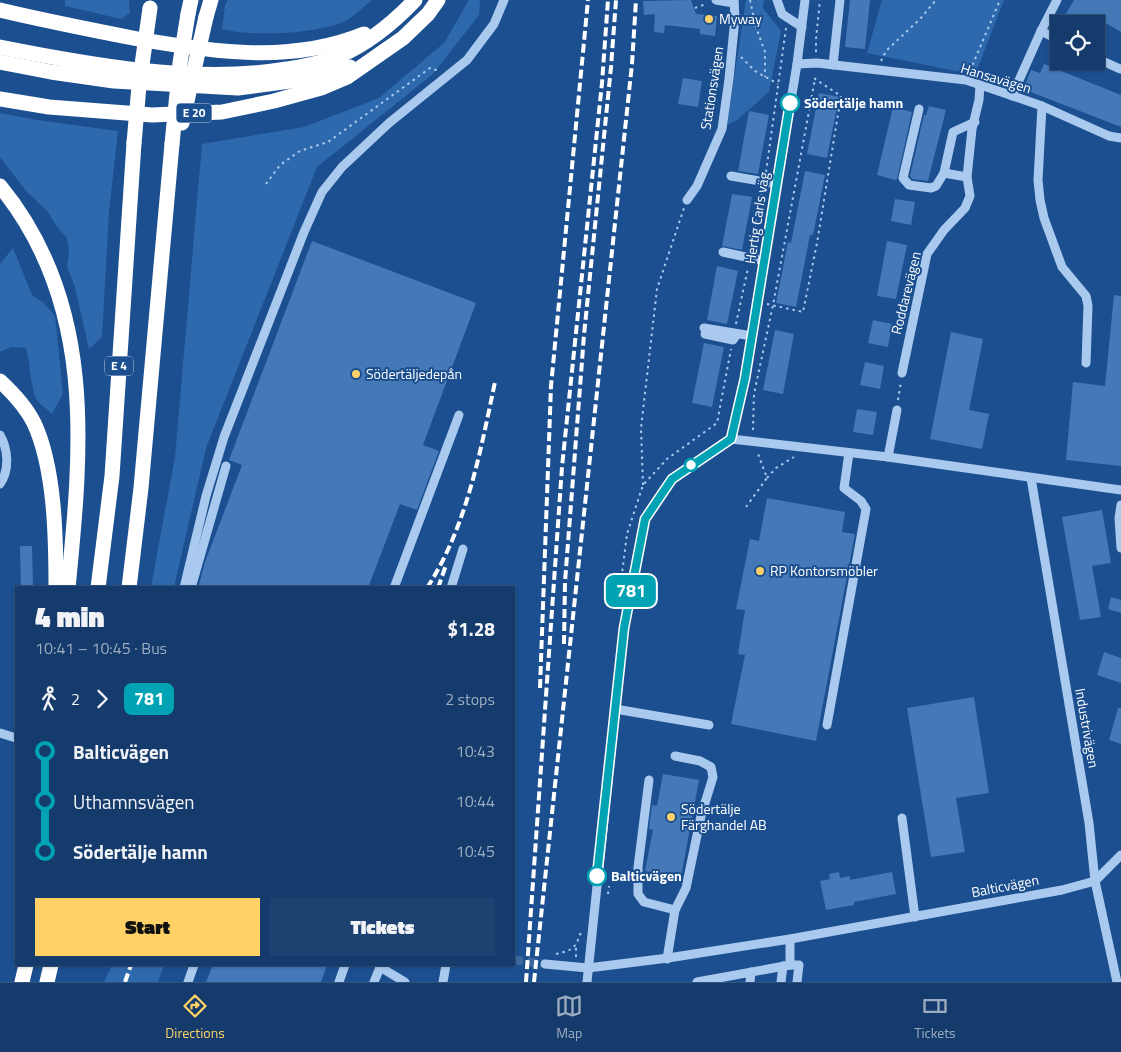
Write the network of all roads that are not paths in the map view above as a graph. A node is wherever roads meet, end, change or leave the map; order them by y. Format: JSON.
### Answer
{"nodes":[{"id":1,"x":211,"y":0,"type":"edge"},
{"id":2,"x":415,"y":0,"type":"edge"},
{"id":3,"x":438,"y":0,"type":"edge"},
{"id":4,"x":504,"y":0,"type":"edge"},
{"id":5,"x":777,"y":0,"type":"edge"},
{"id":6,"x":805,"y":0,"type":"edge"},
{"id":7,"x":840,"y":0,"type":"edge"},
{"id":8,"x":1057,"y":0,"type":"edge"},
{"id":9,"x":712,"y":1,"type":"edge"},
{"id":10,"x":734,"y":2,"type":"edge"},
{"id":11,"x":150,"y":4,"type":"edge"},
{"id":12,"x":189,"y":7,"type":"edge"},
{"id":13,"x":0,"y":10,"type":"edge"},
{"id":14,"x":388,"y":24,"type":"junction"},
{"id":15,"x":802,"y":27,"type":"junction"},
{"id":16,"x":1041,"y":31,"type":"junction"},
{"id":17,"x":1050,"y":36,"type":"edge"},
{"id":18,"x":0,"y":47,"type":"edge"},
{"id":19,"x":377,"y":56,"type":"junction"},
{"id":20,"x":0,"y":62,"type":"edge"},
{"id":21,"x":1105,"y":62,"type":"edge"},
{"id":22,"x":797,"y":64,"type":"junction"},
{"id":23,"x":833,"y":65,"type":"junction"},
{"id":24,"x":1120,"y":69,"type":"edge"},
{"id":25,"x":980,"y":85,"type":"junction"},
{"id":26,"x":1012,"y":96,"type":"junction"},
{"id":27,"x":0,"y":99,"type":"edge"},
{"id":28,"x":1042,"y":106,"type":"junction"},
{"id":29,"x":919,"y":110,"type":"dead end"},
{"id":30,"x":975,"y":122,"type":"junction"},
{"id":31,"x":1121,"y":138,"type":"edge"},
{"id":32,"x":174,"y":144,"type":"junction"},
{"id":33,"x":944,"y":173,"type":"junction"},
{"id":34,"x":731,"y":176,"type":"dead end"},
{"id":35,"x":967,"y":178,"type":"junction"},
{"id":36,"x":777,"y":184,"type":"junction"},
{"id":37,"x":0,"y":186,"type":"edge"},
{"id":38,"x":687,"y":200,"type":"road end"},
{"id":39,"x":723,"y":252,"type":"dead end"},
{"id":40,"x":764,"y":261,"type":"junction"},
{"id":41,"x":704,"y":331,"type":"dead end"},
{"id":42,"x":752,"y":336,"type":"junction"},
{"id":43,"x":1086,"y":363,"type":"dead end"},
{"id":44,"x":902,"y":373,"type":"road end"},
{"id":45,"x":0,"y":382,"type":"edge"},
{"id":46,"x":897,"y":410,"type":"road end"},
{"id":47,"x":459,"y":415,"type":"dead end"},
{"id":48,"x":0,"y":435,"type":"edge"},
{"id":49,"x":731,"y":439,"type":"junction"},
{"id":50,"x":849,"y":453,"type":"junction"},
{"id":51,"x":888,"y":457,"type":"junction"},
{"id":52,"x":226,"y":466,"type":"dead end"},
{"id":53,"x":1030,"y":478,"type":"junction"},
{"id":54,"x":0,"y":484,"type":"edge"},
{"id":55,"x":1121,"y":490,"type":"edge"},
{"id":56,"x":1121,"y":505,"type":"edge"},
{"id":57,"x":1121,"y":548,"type":"edge"},
{"id":58,"x":463,"y":549,"type":"dead end"},
{"id":59,"x":56,"y":586,"type":"edge"},
{"id":60,"x":68,"y":586,"type":"edge"},
{"id":61,"x":98,"y":586,"type":"edge"},
{"id":62,"x":128,"y":586,"type":"edge"},
{"id":63,"x":184,"y":586,"type":"edge"},
{"id":64,"x":192,"y":586,"type":"edge"},
{"id":65,"x":395,"y":586,"type":"edge"},
{"id":66,"x":453,"y":586,"type":"edge"},
{"id":67,"x":615,"y":709,"type":"junction"},
{"id":68,"x":709,"y":725,"type":"dead end"},
{"id":69,"x":827,"y":725,"type":"dead end"},
{"id":70,"x":0,"y":733,"type":"edge"},
{"id":71,"x":15,"y":738,"type":"edge"},
{"id":72,"x":675,"y":756,"type":"dead end"},
{"id":73,"x":649,"y":780,"type":"dead end"},
{"id":74,"x":902,"y":818,"type":"dead end"},
{"id":75,"x":1121,"y":855,"type":"edge"},
{"id":76,"x":1095,"y":881,"type":"junction"},
{"id":77,"x":674,"y":910,"type":"junction"},
{"id":78,"x":914,"y":917,"type":"junction"},
{"id":79,"x":790,"y":939,"type":"junction"},
{"id":80,"x":667,"y":959,"type":"junction"},
{"id":81,"x":545,"y":964,"type":"tunnel mouth"},
{"id":82,"x":787,"y":965,"type":"junction"},
{"id":83,"x":19,"y":966,"type":"edge"},
{"id":84,"x":26,"y":966,"type":"edge"},
{"id":85,"x":51,"y":966,"type":"edge"},
{"id":86,"x":194,"y":966,"type":"edge"},
{"id":87,"x":345,"y":966,"type":"edge"},
{"id":88,"x":380,"y":966,"type":"edge"},
{"id":89,"x":446,"y":966,"type":"edge"},
{"id":90,"x":588,"y":968,"type":"junction"},
{"id":91,"x":751,"y":972,"type":"junction"},
{"id":92,"x":17,"y":982,"type":"edge"},
{"id":93,"x":22,"y":982,"type":"edge"},
{"id":94,"x":47,"y":982,"type":"edge"},
{"id":95,"x":188,"y":982,"type":"edge"},
{"id":96,"x":339,"y":982,"type":"edge"},
{"id":97,"x":374,"y":982,"type":"edge"},
{"id":98,"x":405,"y":982,"type":"edge"},
{"id":99,"x":442,"y":982,"type":"edge"},
{"id":100,"x":587,"y":982,"type":"edge"},
{"id":101,"x":697,"y":982,"type":"edge"},
{"id":102,"x":750,"y":982,"type":"edge"},
{"id":103,"x":781,"y":982,"type":"edge"},
{"id":104,"x":797,"y":982,"type":"edge"},
{"id":105,"x":1117,"y":982,"type":"edge"}],
"edges":[{"from":1,"to":32,"type":"highway","bridge":true},
{"from":2,"to":14,"type":"highway"},
{"from":3,"to":19,"type":"highway","number":"E 20"},
{"from":4,"to":63,"type":"street"},
{"from":5,"to":15,"type":"street"},
{"from":6,"to":15,"type":"street","name":"Hertig Carls väg"},
{"from":7,"to":23,"type":"street"},
{"from":8,"to":16,"type":"street"},
{"from":9,"to":10,"type":"street","name":"Stationsvägen"},
{"from":10,"to":38,"type":"street","name":"Stationsvägen"},
{"from":11,"to":61,"type":"highway","number":"E 4","bridge":true},
{"from":12,"to":32,"type":"highway","number":"E 4","bridge":true},
{"from":13,"to":14,"type":"highway"},
{"from":14,"to":18,"type":"highway"},
{"from":15,"to":22,"type":"street","name":"Hertig Carls väg"},
{"from":16,"to":17,"type":"street"},
{"from":16,"to":26,"type":"street"},
{"from":19,"to":20,"type":"highway"},
{"from":19,"to":27,"type":"highway","number":"E 20"},
{"from":21,"to":24,"type":"street"},
{"from":22,"to":23,"type":"street","name":"Hansavägen"},
{"from":22,"to":36,"type":"street","name":"Hertig Carls väg"},
{"from":23,"to":25,"type":"street","name":"Hansavägen"},
{"from":25,"to":26,"type":"street","name":"Hansavägen"},
{"from":25,"to":30,"type":"street","name":"Roddarevägen"},
{"from":26,"to":28,"type":"street","name":"Hansavägen"},
{"from":28,"to":31,"type":"street","name":"Hansavägen"},
{"from":28,"to":43,"type":"street"},
{"from":29,"to":33,"type":"street"},
{"from":30,"to":33,"type":"street"},
{"from":30,"to":35,"type":"street","name":"Roddarevägen"},
{"from":32,"to":62,"type":"highway","number":"E 4"},
{"from":33,"to":35,"type":"street"},
{"from":34,"to":36,"type":"street"},
{"from":35,"to":44,"type":"street","name":"Roddarevägen"},
{"from":36,"to":40,"type":"street","name":"Hertig Carls väg"},
{"from":37,"to":60,"type":"highway"},
{"from":39,"to":40,"type":"street"},
{"from":40,"to":42,"type":"street","name":"Hertig Carls väg"},
{"from":41,"to":42,"type":"street"},
{"from":42,"to":49,"type":"street","name":"Hertig Carls väg"},
{"from":45,"to":59,"type":"highway"},
{"from":46,"to":51,"type":"street"},
{"from":47,"to":65,"type":"street"},
{"from":48,"to":54,"type":"street"},
{"from":49,"to":50,"type":"street"},
{"from":49,"to":67,"type":"street"},
{"from":50,"to":51,"type":"street"},
{"from":50,"to":69,"type":"street"},
{"from":51,"to":53,"type":"street"},
{"from":52,"to":64,"type":"street"},
{"from":53,"to":55,"type":"street"},
{"from":53,"to":76,"type":"street","name":"Industrivägen"},
{"from":56,"to":57,"type":"street"},
{"from":58,"to":66,"type":"street"},
{"from":67,"to":68,"type":"street"},
{"from":67,"to":90,"type":"street"},
{"from":70,"to":71,"type":"street"},
{"from":72,"to":77,"type":"street"},
{"from":73,"to":77,"type":"street"},
{"from":74,"to":78,"type":"street"},
{"from":75,"to":76,"type":"street","name":"Balticvägen"},
{"from":76,"to":78,"type":"street","name":"Balticvägen"},
{"from":76,"to":105,"type":"street","name":"Industrivägen"},
{"from":77,"to":80,"type":"street"},
{"from":78,"to":79,"type":"street","name":"Balticvägen"},
{"from":79,"to":80,"type":"street","name":"Balticvägen"},
{"from":79,"to":82,"type":"street"},
{"from":80,"to":90,"type":"street","name":"Balticvägen"},
{"from":81,"to":90,"type":"street","name":"Balticvägen"},
{"from":82,"to":91,"type":"street"},
{"from":82,"to":103,"type":"street"},
{"from":82,"to":104,"type":"street"},
{"from":83,"to":92,"type":"highway"},
{"from":84,"to":93,"type":"highway"},
{"from":85,"to":94,"type":"highway"},
{"from":86,"to":95,"type":"street"},
{"from":87,"to":96,"type":"street"},
{"from":88,"to":97,"type":"street"},
{"from":88,"to":98,"type":"street"},
{"from":89,"to":99,"type":"street"},
{"from":90,"to":100,"type":"street"},
{"from":91,"to":101,"type":"street"},
{"from":91,"to":102,"type":"street"}]}
